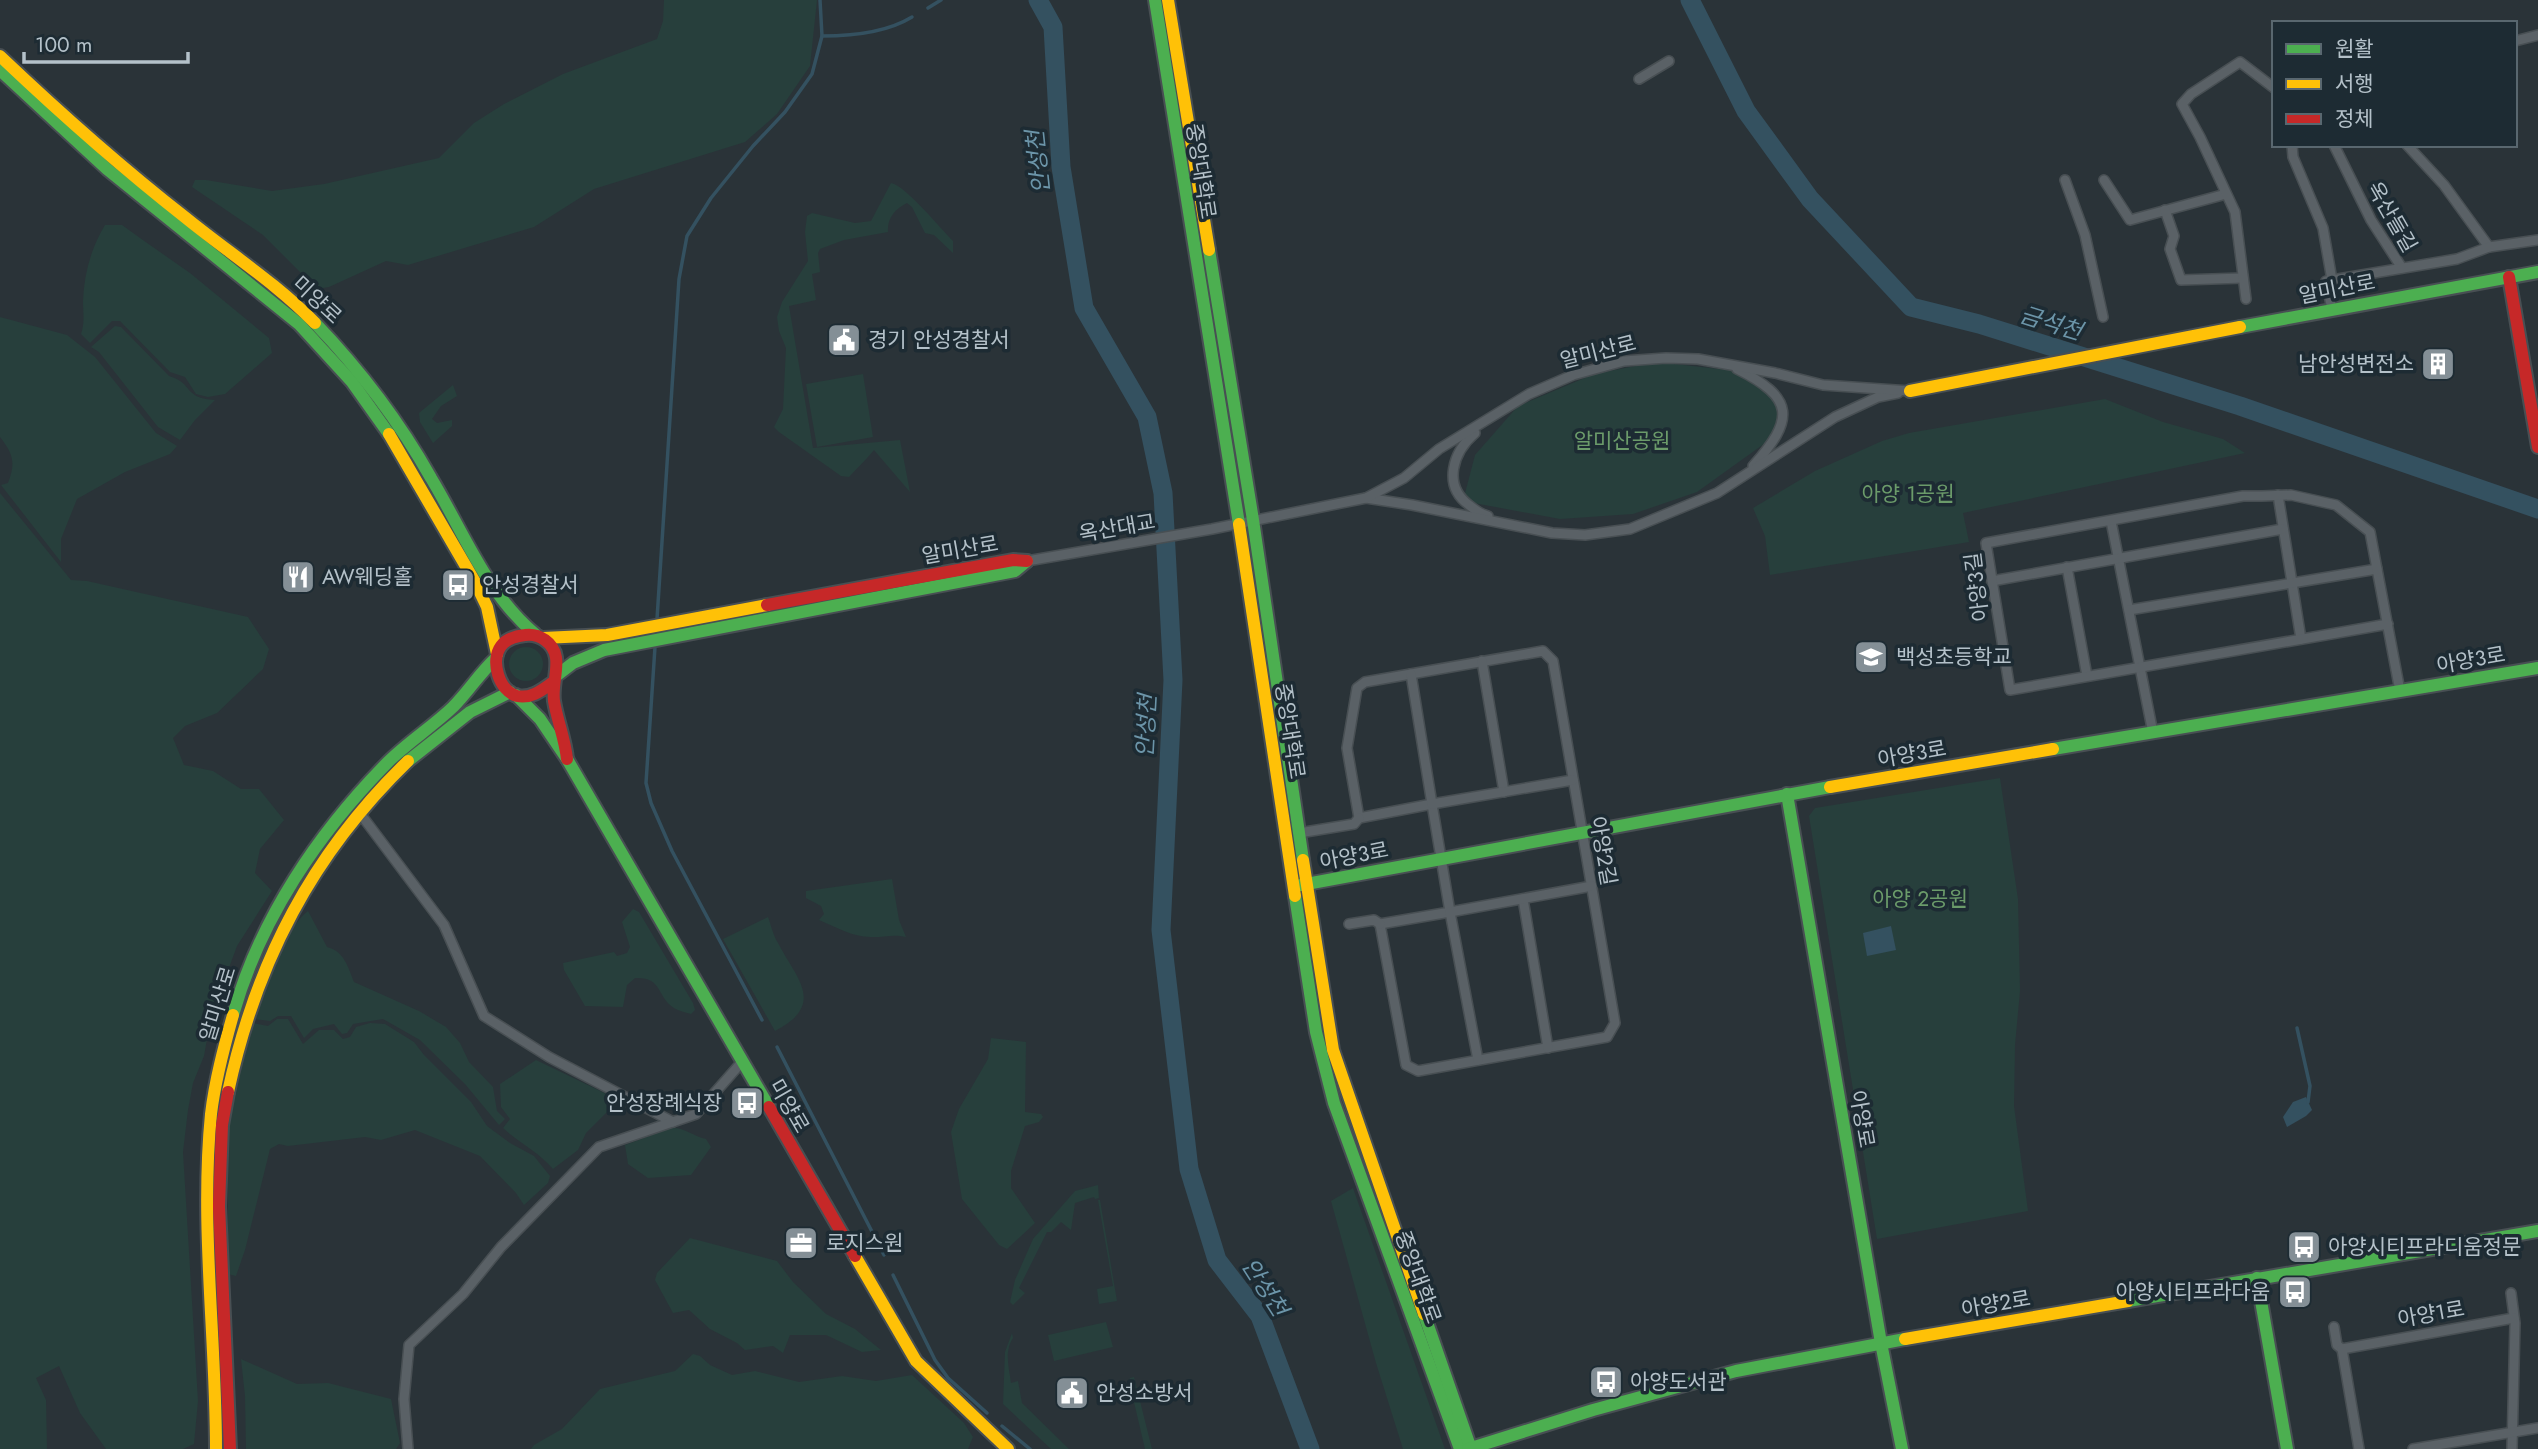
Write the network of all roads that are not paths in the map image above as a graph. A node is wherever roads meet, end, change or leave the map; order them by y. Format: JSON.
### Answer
{"nodes":[{"id":1,"x":1155,"y":0,"type":"edge"},
{"id":2,"x":1168,"y":0,"type":"edge"},
{"id":3,"x":2538,"y":35,"type":"edge"},
{"id":4,"x":2517,"y":40,"type":"edge"},
{"id":5,"x":0,"y":56,"type":"edge"},
{"id":6,"x":1669,"y":61,"type":"dead end"},
{"id":7,"x":0,"y":70,"type":"edge"},
{"id":8,"x":1639,"y":79,"type":"dead end"},
{"id":9,"x":2272,"y":86,"type":"edge"},
{"id":10,"x":2292,"y":147,"type":"edge"},
{"id":11,"x":2335,"y":147,"type":"edge"},
{"id":12,"x":2409,"y":147,"type":"edge"},
{"id":13,"x":2065,"y":180,"type":"dead end"},
{"id":14,"x":2104,"y":180,"type":"dead end"},
{"id":15,"x":2226,"y":194,"type":"junction"},
{"id":16,"x":2165,"y":210,"type":"junction"},
{"id":17,"x":2538,"y":240,"type":"edge"},
{"id":18,"x":2489,"y":247,"type":"junction"},
{"id":19,"x":2402,"y":268,"type":"junction"},
{"id":20,"x":2538,"y":272,"type":"edge"},
{"id":21,"x":2509,"y":277,"type":"junction"},
{"id":22,"x":2243,"y":278,"type":"junction"},
{"id":23,"x":2329,"y":281,"type":"junction"},
{"id":24,"x":2246,"y":299,"type":"dead end"},
{"id":25,"x":2332,"y":309,"type":"junction"},
{"id":26,"x":2103,"y":317,"type":"dead end"},
{"id":27,"x":1725,"y":363,"type":"junction"},
{"id":28,"x":1910,"y":391,"type":"junction"},
{"id":29,"x":1507,"y":409,"type":"junction"},
{"id":30,"x":2537,"y":440,"type":"edge"},
{"id":31,"x":1745,"y":475,"type":"junction"},
{"id":32,"x":2278,"y":495,"type":"junction"},
{"id":33,"x":1366,"y":498,"type":"junction"},
{"id":34,"x":1253,"y":520,"type":"junction"},
{"id":35,"x":2111,"y":521,"type":"junction"},
{"id":36,"x":1238,"y":523,"type":"junction"},
{"id":37,"x":1212,"y":529,"type":"joint"},
{"id":38,"x":2283,"y":529,"type":"junction"},
{"id":39,"x":1532,"y":530,"type":"junction"},
{"id":40,"x":2119,"y":558,"type":"junction"},
{"id":41,"x":1027,"y":561,"type":"junction"},
{"id":42,"x":2067,"y":568,"type":"junction"},
{"id":43,"x":2377,"y":569,"type":"junction"},
{"id":44,"x":1992,"y":581,"type":"junction"},
{"id":45,"x":2292,"y":583,"type":"junction"},
{"id":46,"x":2129,"y":610,"type":"junction"},
{"id":47,"x":2388,"y":624,"type":"junction"},
{"id":48,"x":539,"y":636,"type":"junction"},
{"id":49,"x":2301,"y":639,"type":"junction"},
{"id":50,"x":496,"y":657,"type":"junction"},
{"id":51,"x":1482,"y":661,"type":"junction"},
{"id":52,"x":2140,"y":666,"type":"junction"},
{"id":53,"x":2538,"y":668,"type":"edge"},
{"id":54,"x":1410,"y":674,"type":"junction"},
{"id":55,"x":2087,"y":676,"type":"junction"},
{"id":56,"x":554,"y":679,"type":"junction"},
{"id":57,"x":2400,"y":691,"type":"junction"},
{"id":58,"x":513,"y":694,"type":"junction"},
{"id":59,"x":2153,"y":733,"type":"junction"},
{"id":60,"x":568,"y":759,"type":"junction"},
{"id":61,"x":1573,"y":780,"type":"junction"},
{"id":62,"x":1504,"y":792,"type":"junction"},
{"id":63,"x":1787,"y":794,"type":"junction"},
{"id":64,"x":1432,"y":804,"type":"junction"},
{"id":65,"x":359,"y":812,"type":"junction"},
{"id":66,"x":1359,"y":818,"type":"junction"},
{"id":67,"x":1582,"y":832,"type":"junction"},
{"id":68,"x":1299,"y":834,"type":"junction"},
{"id":69,"x":1441,"y":859,"type":"junction"},
{"id":70,"x":1300,"y":886,"type":"junction"},
{"id":71,"x":1591,"y":886,"type":"junction"},
{"id":72,"x":1523,"y":899,"type":"junction"},
{"id":73,"x":1450,"y":912,"type":"junction"},
{"id":74,"x":1349,"y":924,"type":"dead end"},
{"id":75,"x":1380,"y":924,"type":"junction"},
{"id":76,"x":1548,"y":1048,"type":"junction"},
{"id":77,"x":1478,"y":1060,"type":"junction"},
{"id":78,"x":741,"y":1063,"type":"junction"},
{"id":79,"x":673,"y":1122,"type":"junction"},
{"id":80,"x":2538,"y":1231,"type":"edge"},
{"id":81,"x":2257,"y":1278,"type":"junction"},
{"id":82,"x":2511,"y":1293,"type":"dead end"},
{"id":83,"x":2514,"y":1318,"type":"junction"},
{"id":84,"x":2334,"y":1327,"type":"dead end"},
{"id":85,"x":1881,"y":1343,"type":"junction"},
{"id":86,"x":2342,"y":1349,"type":"junction"},
{"id":87,"x":2538,"y":1428,"type":"edge"},
{"id":88,"x":2514,"y":1432,"type":"junction"},
{"id":89,"x":216,"y":1449,"type":"edge"},
{"id":90,"x":230,"y":1449,"type":"edge"},
{"id":91,"x":408,"y":1449,"type":"edge"},
{"id":92,"x":1008,"y":1449,"type":"edge"},
{"id":93,"x":1460,"y":1449,"type":"edge"},
{"id":94,"x":1470,"y":1449,"type":"edge"},
{"id":95,"x":1902,"y":1449,"type":"edge"},
{"id":96,"x":2287,"y":1449,"type":"edge"},
{"id":97,"x":2359,"y":1449,"type":"edge"},
{"id":98,"x":2413,"y":1449,"type":"edge"},
{"id":99,"x":2512,"y":1449,"type":"edge"}],
"edges":[{"from":1,"to":36,"type":"street","name":"중앙대학로"},
{"from":2,"to":34,"type":"street","name":"중앙대학로"},
{"from":3,"to":4,"type":"street"},
{"from":5,"to":48,"type":"street","name":"미양로"},
{"from":6,"to":8,"type":"street"},
{"from":7,"to":50,"type":"street","name":"미양로"},
{"from":9,"to":15,"type":"street"},
{"from":10,"to":23,"type":"street"},
{"from":11,"to":19,"type":"street","name":"옥산들길"},
{"from":12,"to":18,"type":"street"},
{"from":13,"to":26,"type":"street"},
{"from":14,"to":16,"type":"street"},
{"from":15,"to":16,"type":"street"},
{"from":15,"to":22,"type":"street"},
{"from":16,"to":22,"type":"street"},
{"from":17,"to":18,"type":"street","name":"옥산들길"},
{"from":18,"to":19,"type":"street","name":"옥산들길"},
{"from":19,"to":23,"type":"street","name":"옥산들길"},
{"from":20,"to":21,"type":"street","name":"알미산로"},
{"from":21,"to":25,"type":"street","name":"알미산로"},
{"from":21,"to":30,"type":"street"},
{"from":22,"to":24,"type":"street"},
{"from":23,"to":25,"type":"street"},
{"from":25,"to":28,"type":"street","name":"알미산로"},
{"from":27,"to":28,"type":"street","name":"알미산로"},
{"from":27,"to":29,"type":"street","name":"알미산로"},
{"from":27,"to":31,"type":"street"},
{"from":28,"to":31,"type":"street","name":"알미산로"},
{"from":29,"to":33,"type":"street","name":"알미산로"},
{"from":29,"to":39,"type":"street"},
{"from":31,"to":39,"type":"street","name":"알미산로"},
{"from":32,"to":35,"type":"street","name":"아양3길"},
{"from":32,"to":38,"type":"street"},
{"from":32,"to":43,"type":"street","name":"아양3길"},
{"from":33,"to":34,"type":"street","name":"알미산로"},
{"from":33,"to":39,"type":"street","name":"알미산로"},
{"from":34,"to":36,"type":"street","name":"알미산로"},
{"from":34,"to":68,"type":"street","name":"중앙대학로"},
{"from":35,"to":40,"type":"street"},
{"from":35,"to":44,"type":"street","name":"아양3길"},
{"from":36,"to":37,"type":"street","name":"알미산로"},
{"from":36,"to":70,"type":"street","name":"중앙대학로"},
{"from":37,"to":41,"type":"street","name":"옥산대교"},
{"from":38,"to":40,"type":"street"},
{"from":38,"to":45,"type":"street"},
{"from":40,"to":42,"type":"street"},
{"from":40,"to":46,"type":"street"},
{"from":41,"to":48,"type":"street","name":"알미산로"},
{"from":41,"to":56,"type":"street","name":"알미산로"},
{"from":42,"to":44,"type":"street"},
{"from":42,"to":55,"type":"street"},
{"from":43,"to":45,"type":"street"},
{"from":43,"to":47,"type":"street","name":"아양3길"},
{"from":44,"to":55,"type":"street","name":"아양3길"},
{"from":45,"to":46,"type":"street"},
{"from":45,"to":49,"type":"street"},
{"from":46,"to":52,"type":"street"},
{"from":47,"to":49,"type":"street","name":"아양3길"},
{"from":47,"to":57,"type":"street","name":"아양3길"},
{"from":48,"to":50,"type":"street"},
{"from":48,"to":56,"type":"street"},
{"from":49,"to":52,"type":"street","name":"아양3길"},
{"from":50,"to":58,"type":"street"},
{"from":50,"to":89,"type":"street","name":"알미산로"},
{"from":51,"to":54,"type":"street","name":"아양2길"},
{"from":51,"to":61,"type":"street","name":"아양2길"},
{"from":51,"to":62,"type":"street"},
{"from":52,"to":55,"type":"street","name":"아양3길"},
{"from":52,"to":59,"type":"street"},
{"from":53,"to":57,"type":"street","name":"아양3로"},
{"from":54,"to":64,"type":"street"},
{"from":54,"to":66,"type":"street","name":"아양2길"},
{"from":56,"to":58,"type":"street"},
{"from":56,"to":60,"type":"street","name":"미양로"},
{"from":57,"to":59,"type":"street","name":"아양3로"},
{"from":58,"to":60,"type":"street","name":"미양로"},
{"from":58,"to":65,"type":"street","name":"알미산로"},
{"from":59,"to":63,"type":"street","name":"아양3로"},
{"from":60,"to":78,"type":"street","name":"미양로"},
{"from":61,"to":62,"type":"street"},
{"from":61,"to":67,"type":"street","name":"아양2길"},
{"from":62,"to":64,"type":"street"},
{"from":63,"to":67,"type":"street","name":"아양3로"},
{"from":63,"to":85,"type":"street","name":"아양로"},
{"from":64,"to":66,"type":"street"},
{"from":64,"to":69,"type":"street"},
{"from":65,"to":79,"type":"street"},
{"from":65,"to":90,"type":"street","name":"알미산로"},
{"from":66,"to":68,"type":"street"},
{"from":67,"to":69,"type":"street","name":"아양3로"},
{"from":67,"to":71,"type":"street","name":"아양2길"},
{"from":68,"to":70,"type":"street","name":"중앙대학로"},
{"from":69,"to":70,"type":"street","name":"아양3로"},
{"from":69,"to":73,"type":"street"},
{"from":70,"to":93,"type":"street","name":"중앙대학로"},
{"from":70,"to":94,"type":"street","name":"중앙대학로"},
{"from":71,"to":72,"type":"street"},
{"from":71,"to":76,"type":"street","name":"아양2길"},
{"from":72,"to":73,"type":"street"},
{"from":72,"to":76,"type":"street"},
{"from":73,"to":75,"type":"street"},
{"from":73,"to":77,"type":"street"},
{"from":74,"to":75,"type":"street"},
{"from":75,"to":77,"type":"street","name":"아양2길"},
{"from":76,"to":77,"type":"street","name":"아양2길"},
{"from":78,"to":79,"type":"street"},
{"from":78,"to":92,"type":"street","name":"미양로"},
{"from":79,"to":91,"type":"street"},
{"from":80,"to":81,"type":"street","name":"아양2로"},
{"from":81,"to":85,"type":"street","name":"아양2로"},
{"from":81,"to":96,"type":"street"},
{"from":82,"to":83,"type":"street"},
{"from":83,"to":86,"type":"street","name":"아양1로"},
{"from":83,"to":88,"type":"street"},
{"from":84,"to":86,"type":"street"},
{"from":85,"to":94,"type":"street","name":"아양2로"},
{"from":85,"to":95,"type":"street","name":"아양로"},
{"from":86,"to":97,"type":"street"},
{"from":87,"to":88,"type":"street"},
{"from":88,"to":98,"type":"street"},
{"from":88,"to":99,"type":"street"}]}
